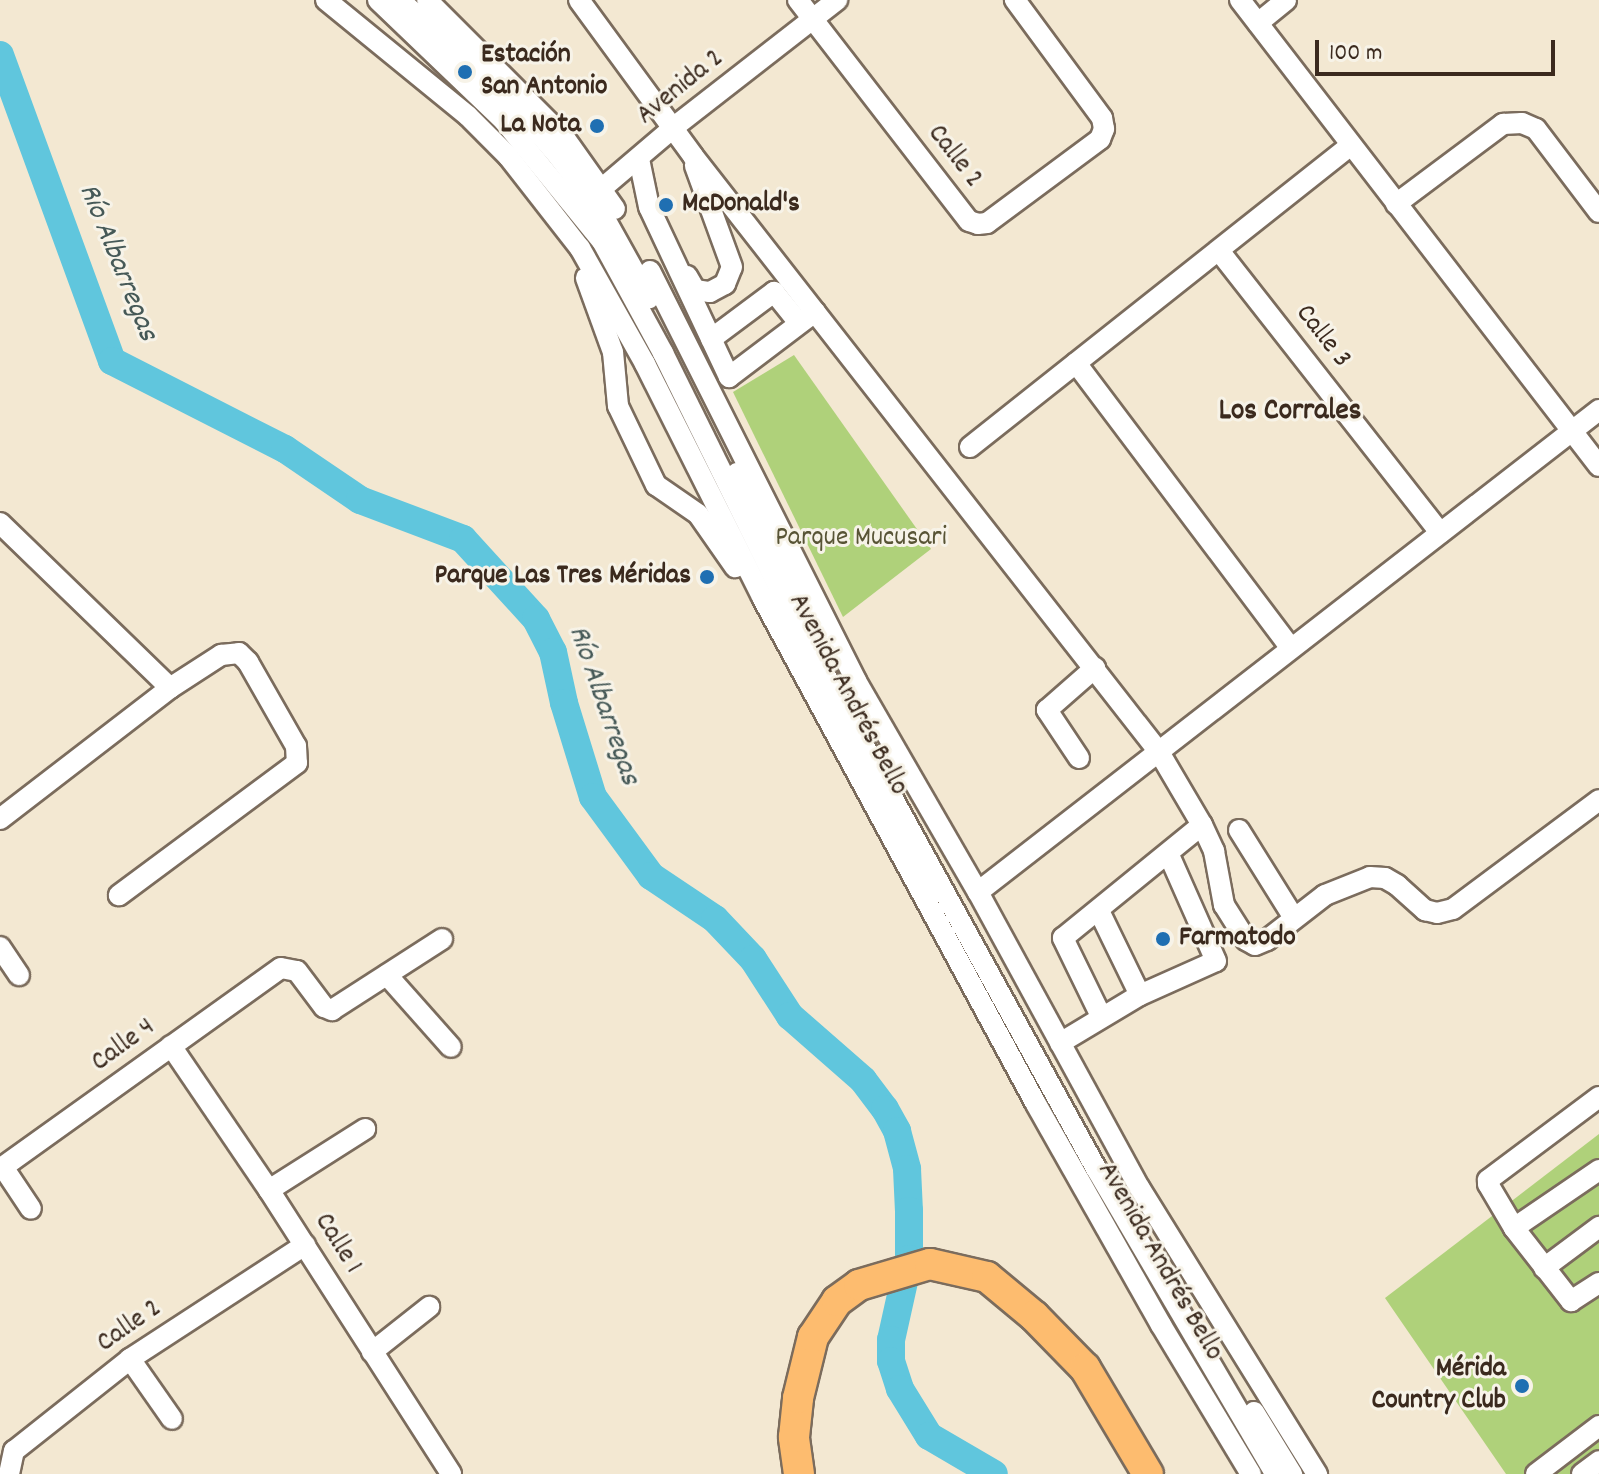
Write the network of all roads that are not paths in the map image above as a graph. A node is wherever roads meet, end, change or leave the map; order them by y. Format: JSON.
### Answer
{"nodes":[{"id":1,"x":326,"y":0,"type":"edge"},
{"id":2,"x":378,"y":0,"type":"edge"},
{"id":3,"x":400,"y":0,"type":"edge"},
{"id":4,"x":427,"y":0,"type":"edge"},
{"id":5,"x":579,"y":0,"type":"edge"},
{"id":6,"x":798,"y":0,"type":"edge"},
{"id":7,"x":837,"y":0,"type":"edge"},
{"id":8,"x":1015,"y":0,"type":"edge"},
{"id":9,"x":1240,"y":0,"type":"edge"},
{"id":10,"x":1286,"y":0,"type":"edge"},
{"id":11,"x":813,"y":19,"type":"junction"},
{"id":12,"x":1258,"y":23,"type":"junction"},
{"id":13,"x":674,"y":127,"type":"junction"},
{"id":14,"x":1350,"y":146,"type":"junction"},
{"id":15,"x":693,"y":156,"type":"junction"},
{"id":16,"x":639,"y":159,"type":"junction"},
{"id":17,"x":583,"y":204,"type":"junction"},
{"id":18,"x":1396,"y":204,"type":"junction"},
{"id":19,"x":657,"y":210,"type":"dead end"},
{"id":20,"x":1599,"y":212,"type":"edge"},
{"id":21,"x":580,"y":248,"type":"junction"},
{"id":22,"x":1220,"y":252,"type":"junction"},
{"id":23,"x":807,"y":318,"type":"junction"},
{"id":24,"x":711,"y":339,"type":"junction"},
{"id":25,"x":1076,"y":363,"type":"junction"},
{"id":26,"x":1599,"y":410,"type":"edge"},
{"id":27,"x":1572,"y":432,"type":"junction"},
{"id":28,"x":970,"y":447,"type":"dead end"},
{"id":29,"x":1599,"y":466,"type":"edge"},
{"id":30,"x":0,"y":523,"type":"edge"},
{"id":31,"x":1440,"y":533,"type":"junction"},
{"id":32,"x":762,"y":597,"type":"junction"},
{"id":33,"x":1291,"y":648,"type":"junction"},
{"id":34,"x":1095,"y":668,"type":"junction"},
{"id":35,"x":170,"y":688,"type":"junction"},
{"id":36,"x":1159,"y":752,"type":"junction"},
{"id":37,"x":1079,"y":758,"type":"dead end"},
{"id":38,"x":1599,"y":800,"type":"edge"},
{"id":39,"x":0,"y":819,"type":"edge"},
{"id":40,"x":1202,"y":825,"type":"junction"},
{"id":41,"x":1239,"y":830,"type":"dead end"},
{"id":42,"x":1169,"y":855,"type":"junction"},
{"id":43,"x":978,"y":892,"type":"junction"},
{"id":44,"x":119,"y":895,"type":"dead end"},
{"id":45,"x":1099,"y":911,"type":"junction"},
{"id":46,"x":1294,"y":918,"type":"junction"},
{"id":47,"x":442,"y":939,"type":"dead end"},
{"id":48,"x":0,"y":947,"type":"edge"},
{"id":49,"x":19,"y":975,"type":"dead end"},
{"id":50,"x":387,"y":975,"type":"junction"},
{"id":51,"x":1140,"y":995,"type":"junction"},
{"id":52,"x":1101,"y":1016,"type":"junction"},
{"id":53,"x":1060,"y":1043,"type":"junction"},
{"id":54,"x":171,"y":1046,"type":"junction"},
{"id":55,"x":451,"y":1047,"type":"dead end"},
{"id":56,"x":1599,"y":1097,"type":"edge"},
{"id":57,"x":365,"y":1129,"type":"dead end"},
{"id":58,"x":1,"y":1168,"type":"edge"},
{"id":59,"x":1599,"y":1170,"type":"edge"},
{"id":60,"x":269,"y":1190,"type":"junction"},
{"id":61,"x":31,"y":1209,"type":"dead end"},
{"id":62,"x":1599,"y":1227,"type":"edge"},
{"id":63,"x":1514,"y":1228,"type":"junction"},
{"id":64,"x":305,"y":1245,"type":"junction"},
{"id":65,"x":1544,"y":1268,"type":"junction"},
{"id":66,"x":1599,"y":1283,"type":"edge"},
{"id":67,"x":429,"y":1307,"type":"dead end"},
{"id":68,"x":372,"y":1352,"type":"junction"},
{"id":69,"x":130,"y":1359,"type":"junction"},
{"id":70,"x":172,"y":1419,"type":"dead end"},
{"id":71,"x":1599,"y":1426,"type":"edge"},
{"id":72,"x":1599,"y":1461,"type":"edge"},
{"id":73,"x":9,"y":1474,"type":"edge"},
{"id":74,"x":451,"y":1474,"type":"edge"},
{"id":75,"x":799,"y":1474,"type":"edge"},
{"id":76,"x":1148,"y":1474,"type":"edge"},
{"id":77,"x":1251,"y":1474,"type":"edge"},
{"id":78,"x":1275,"y":1474,"type":"edge"},
{"id":79,"x":1292,"y":1474,"type":"edge"},
{"id":80,"x":1317,"y":1474,"type":"edge"},
{"id":81,"x":1536,"y":1474,"type":"edge"},
{"id":82,"x":1582,"y":1474,"type":"edge"}],
"edges":[{"from":1,"to":17,"type":"street","name":"Avenida Andrés Bello"},
{"from":2,"to":17,"type":"street"},
{"from":3,"to":17,"type":"street"},
{"from":4,"to":17,"type":"street","name":"Avenida Andrés Bello"},
{"from":5,"to":13,"type":"street"},
{"from":6,"to":11,"type":"street","name":"Calle 2"},
{"from":7,"to":11,"type":"street","name":"Avenida 2"},
{"from":8,"to":11,"type":"street","name":"Calle 2"},
{"from":9,"to":12,"type":"street"},
{"from":10,"to":12,"type":"street"},
{"from":11,"to":13,"type":"street","name":"Avenida 2"},
{"from":12,"to":14,"type":"street"},
{"from":13,"to":15,"type":"street"},
{"from":13,"to":16,"type":"street","name":"Avenida 2"},
{"from":14,"to":18,"type":"street"},
{"from":14,"to":22,"type":"street"},
{"from":15,"to":19,"type":"street"},
{"from":15,"to":23,"type":"street"},
{"from":16,"to":17,"type":"street","name":"Avenida 2"},
{"from":16,"to":24,"type":"street"},
{"from":17,"to":21,"type":"street","name":"Avenida Andrés Bello"},
{"from":17,"to":43,"type":"street","name":"Avenida Andrés Bello"},
{"from":17,"to":78,"type":"street"},
{"from":17,"to":79,"type":"street"},
{"from":18,"to":20,"type":"street"},
{"from":18,"to":27,"type":"street"},
{"from":21,"to":32,"type":"street","name":"Avenida Andrés Bello"},
{"from":21,"to":32,"type":"street"},
{"from":22,"to":25,"type":"street"},
{"from":22,"to":31,"type":"street","name":"Calle 3"},
{"from":23,"to":24,"type":"street"},
{"from":23,"to":24,"type":"street"},
{"from":23,"to":34,"type":"street"},
{"from":25,"to":28,"type":"street"},
{"from":25,"to":33,"type":"street"},
{"from":26,"to":27,"type":"street"},
{"from":27,"to":29,"type":"street"},
{"from":27,"to":31,"type":"street"},
{"from":30,"to":35,"type":"street"},
{"from":31,"to":33,"type":"street"},
{"from":32,"to":77,"type":"street","name":"Avenida Andrés Bello"},
{"from":33,"to":36,"type":"street"},
{"from":34,"to":36,"type":"street"},
{"from":34,"to":37,"type":"street"},
{"from":35,"to":39,"type":"street"},
{"from":35,"to":44,"type":"street"},
{"from":36,"to":40,"type":"street"},
{"from":36,"to":43,"type":"street"},
{"from":38,"to":46,"type":"street"},
{"from":40,"to":42,"type":"street"},
{"from":40,"to":46,"type":"street"},
{"from":41,"to":46,"type":"street"},
{"from":42,"to":45,"type":"street"},
{"from":42,"to":51,"type":"street"},
{"from":43,"to":53,"type":"street","name":"Avenida Andrés Bello"},
{"from":45,"to":51,"type":"street"},
{"from":45,"to":52,"type":"street"},
{"from":47,"to":50,"type":"street"},
{"from":48,"to":49,"type":"street"},
{"from":50,"to":54,"type":"street","name":"Calle 4"},
{"from":50,"to":55,"type":"street"},
{"from":51,"to":52,"type":"street"},
{"from":52,"to":53,"type":"street"},
{"from":53,"to":80,"type":"street","name":"Avenida Andrés Bello"},
{"from":54,"to":58,"type":"street","name":"Calle 4"},
{"from":54,"to":60,"type":"street","name":"Calle 1"},
{"from":56,"to":63,"type":"street"},
{"from":57,"to":60,"type":"street"},
{"from":58,"to":61,"type":"street"},
{"from":59,"to":63,"type":"street"},
{"from":60,"to":64,"type":"street","name":"Calle 1"},
{"from":62,"to":65,"type":"street"},
{"from":63,"to":65,"type":"street"},
{"from":64,"to":68,"type":"street","name":"Calle 1"},
{"from":64,"to":69,"type":"street","name":"Calle 2"},
{"from":65,"to":66,"type":"street"},
{"from":67,"to":68,"type":"street"},
{"from":68,"to":74,"type":"street","name":"Calle 1"},
{"from":69,"to":70,"type":"street"},
{"from":69,"to":73,"type":"street","name":"Calle 2"},
{"from":71,"to":81,"type":"street"},
{"from":72,"to":82,"type":"street"},
{"from":75,"to":76,"type":"highway"}]}
